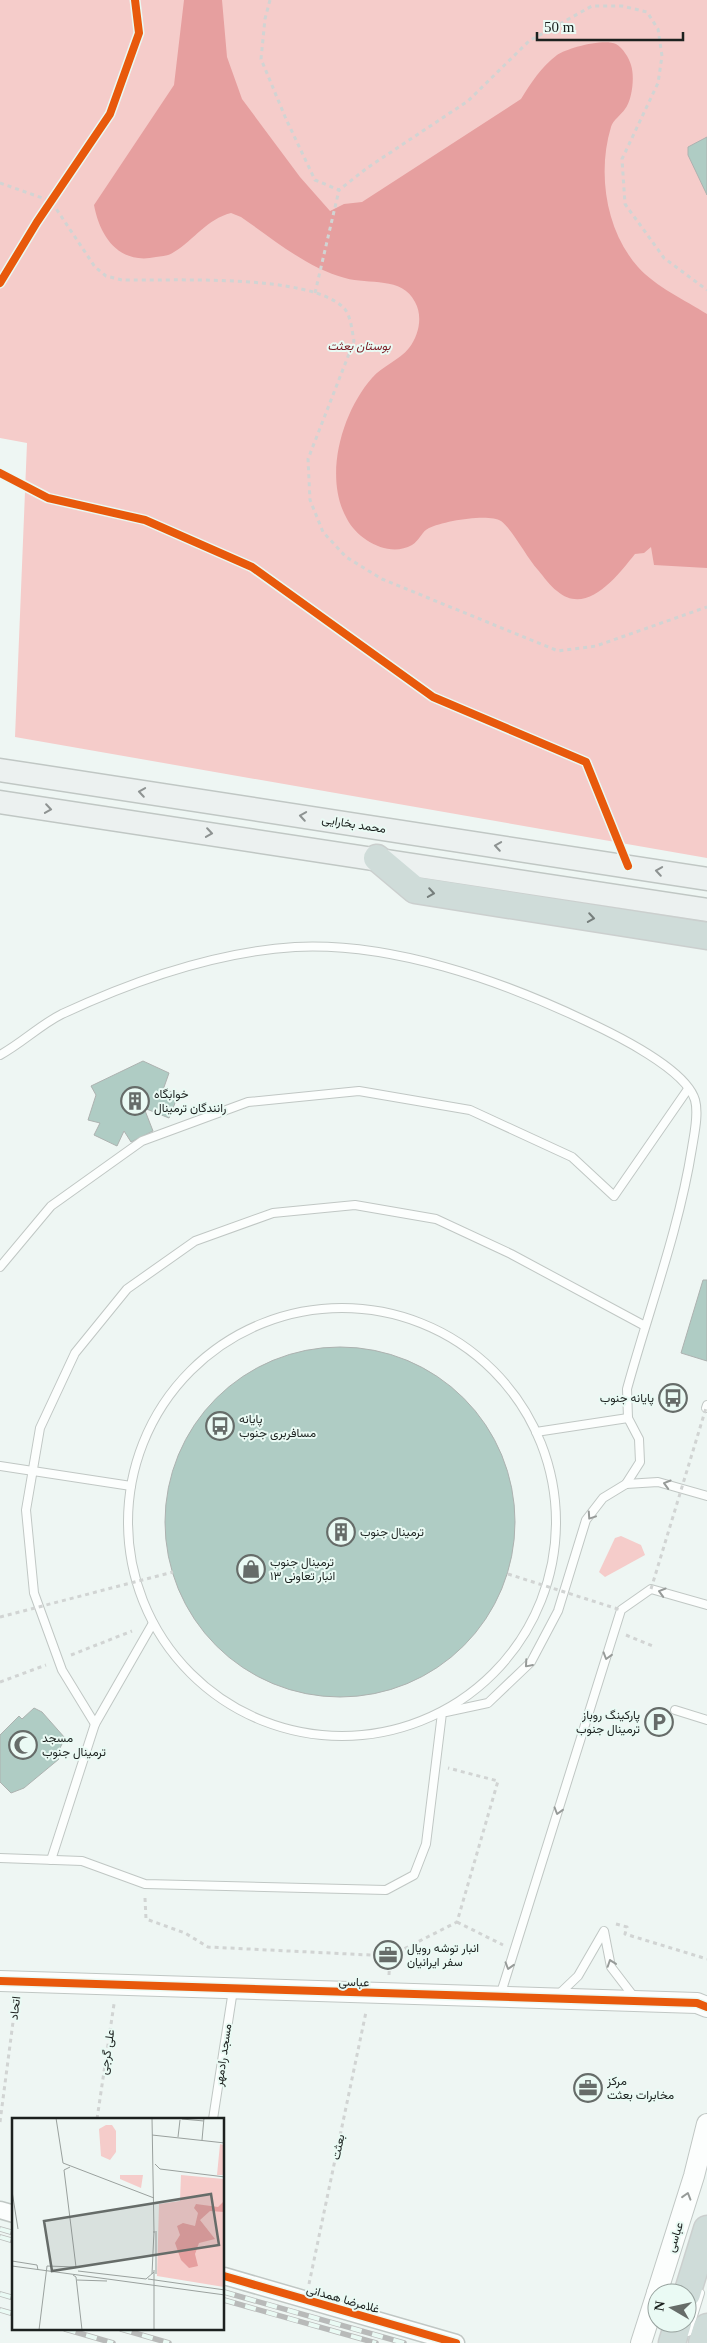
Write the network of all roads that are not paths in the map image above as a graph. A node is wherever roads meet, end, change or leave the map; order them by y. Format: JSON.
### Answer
{"nodes":[{"id":1,"x":0,"y":770,"type":"edge"},
{"id":2,"x":0,"y":802,"type":"edge"},
{"id":3,"x":377,"y":858,"type":"junction"},
{"id":4,"x":707,"y":879,"type":"edge"},
{"id":5,"x":707,"y":910,"type":"edge"},
{"id":6,"x":707,"y":936,"type":"edge"},
{"id":7,"x":0,"y":1055,"type":"edge"},
{"id":8,"x":688,"y":1089,"type":"junction"},
{"id":9,"x":0,"y":1267,"type":"edge"},
{"id":10,"x":645,"y":1326,"type":"junction"},
{"id":11,"x":628,"y":1418,"type":"junction"},
{"id":12,"x":536,"y":1432,"type":"junction"},
{"id":13,"x":0,"y":1466,"type":"edge"},
{"id":14,"x":32,"y":1472,"type":"junction"},
{"id":15,"x":626,"y":1484,"type":"junction"},
{"id":16,"x":131,"y":1486,"type":"junction"},
{"id":17,"x":707,"y":1496,"type":"edge"},
{"id":18,"x":707,"y":1605,"type":"edge"},
{"id":19,"x":152,"y":1623,"type":"junction"},
{"id":20,"x":675,"y":1710,"type":"dead end"},
{"id":21,"x":442,"y":1713,"type":"junction"},
{"id":22,"x":707,"y":1720,"type":"edge"},
{"id":23,"x":95,"y":1724,"type":"junction"},
{"id":24,"x":0,"y":1858,"type":"edge"},
{"id":25,"x":51,"y":1860,"type":"junction"},
{"id":26,"x":9,"y":1982,"type":"edge"},
{"id":27,"x":233,"y":1990,"type":"junction"},
{"id":28,"x":500,"y":1998,"type":"junction"},
{"id":29,"x":552,"y":2000,"type":"junction"},
{"id":30,"x":638,"y":2003,"type":"junction"},
{"id":31,"x":704,"y":2003,"type":"edge"},
{"id":32,"x":213,"y":2118,"type":"edge"},
{"id":33,"x":707,"y":2124,"type":"edge"},
{"id":34,"x":707,"y":2229,"type":"edge"},
{"id":35,"x":225,"y":2276,"type":"edge"},
{"id":36,"x":660,"y":2283,"type":"edge"},
{"id":37,"x":696,"y":2283,"type":"edge"},
{"id":38,"x":647,"y":2326,"type":"edge"},
{"id":39,"x":456,"y":2343,"type":"edge"},
{"id":40,"x":642,"y":2343,"type":"edge"}],
"edges":[{"from":4,"to":1,"type":"main road","name":"محمد بخارایی","one_way":true},
{"from":2,"to":3,"type":"main road","one_way":true},
{"from":3,"to":5,"type":"main road"},
{"from":3,"to":6,"type":"highway","one_way":true},
{"from":7,"to":8,"type":"lane"},
{"from":8,"to":9,"type":"lane"},
{"from":8,"to":10,"type":"lane"},
{"from":10,"to":11,"type":"lane"},
{"from":10,"to":14,"type":"lane"},
{"from":11,"to":12,"type":"lane"},
{"from":11,"to":15,"type":"lane"},
{"from":12,"to":16,"type":"lane"},
{"from":12,"to":21,"type":"lane"},
{"from":13,"to":14,"type":"lane"},
{"from":14,"to":16,"type":"lane"},
{"from":14,"to":23,"type":"lane"},
{"from":17,"to":15,"type":"lane","one_way":true},
{"from":15,"to":21,"type":"lane","one_way":true},
{"from":16,"to":19,"type":"lane"},
{"from":18,"to":28,"type":"lane","one_way":true},
{"from":19,"to":21,"type":"lane"},
{"from":19,"to":23,"type":"lane"},
{"from":20,"to":22,"type":"lane"},
{"from":21,"to":25,"type":"lane"},
{"from":23,"to":25,"type":"lane"},
{"from":24,"to":25,"type":"lane"},
{"from":26,"to":27,"type":"street","name":"عباسی"},
{"from":27,"to":28,"type":"street","name":"عباسی"},
{"from":27,"to":32,"type":"lane","name":"مسجد رادمهر"},
{"from":28,"to":29,"type":"street","name":"عباسی"},
{"from":29,"to":30,"type":"street","name":"عباسی"},
{"from":30,"to":29,"type":"lane","one_way":true},
{"from":30,"to":31,"type":"street","name":"عباسی"},
{"from":36,"to":33,"type":"street","name":"عباسی","one_way":true},
{"from":34,"to":37,"type":"highway"},
{"from":35,"to":39,"type":"street","name":"غلامرضا همدانی"},
{"from":38,"to":40,"type":"street","name":"عباسی"}]}
